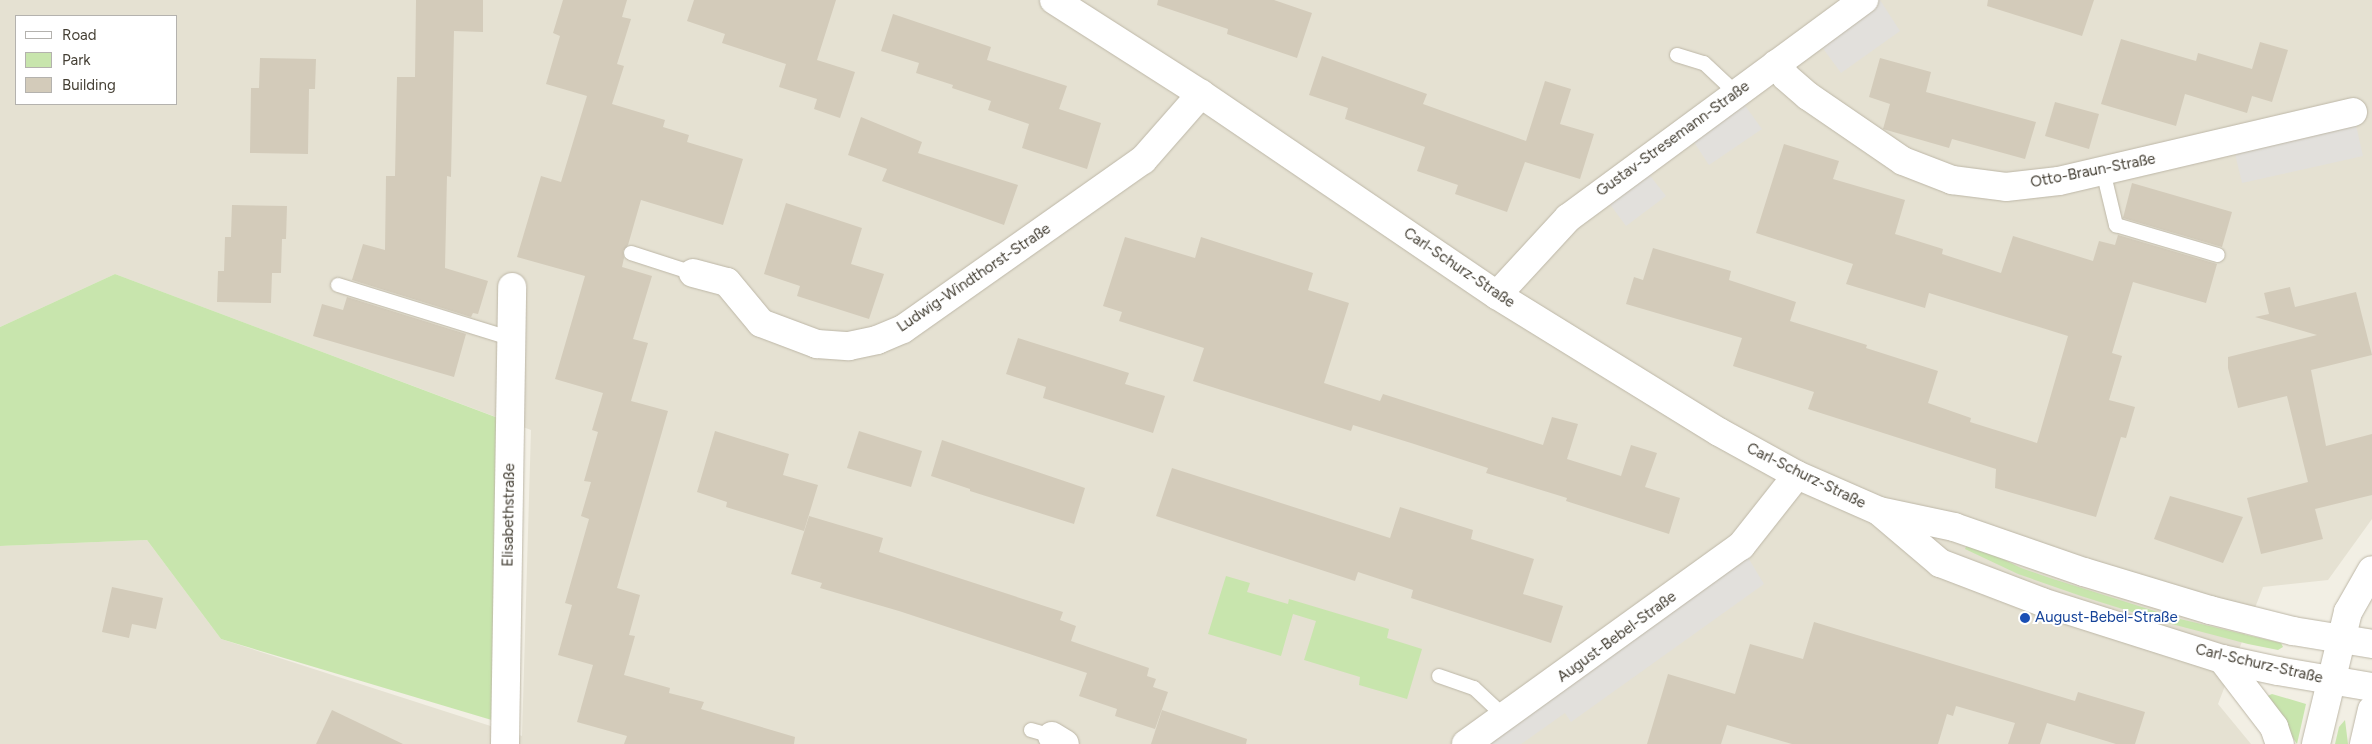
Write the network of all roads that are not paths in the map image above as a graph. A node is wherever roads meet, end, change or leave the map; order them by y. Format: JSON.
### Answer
{"nodes":[{"id":1,"x":1054,"y":0,"type":"edge"},
{"id":2,"x":1864,"y":0,"type":"edge"},
{"id":3,"x":1676,"y":55,"type":"dead end"},
{"id":4,"x":1776,"y":64,"type":"junction"},
{"id":5,"x":1736,"y":93,"type":"junction"},
{"id":6,"x":1201,"y":94,"type":"junction"},
{"id":7,"x":2353,"y":112,"type":"dead end"},
{"id":8,"x":2103,"y":171,"type":"junction"},
{"id":9,"x":631,"y":253,"type":"dead end"},
{"id":10,"x":2218,"y":255,"type":"dead end"},
{"id":11,"x":693,"y":273,"type":"joint"},
{"id":12,"x":338,"y":285,"type":"dead end"},
{"id":13,"x":512,"y":287,"type":"dead end"},
{"id":14,"x":1497,"y":294,"type":"junction"},
{"id":15,"x":512,"y":339,"type":"junction"},
{"id":16,"x":1797,"y":475,"type":"junction"},
{"id":17,"x":1879,"y":511,"type":"junction"},
{"id":18,"x":2372,"y":570,"type":"edge"},
{"id":19,"x":2341,"y":638,"type":"junction"},
{"id":20,"x":2372,"y":644,"type":"edge"},
{"id":21,"x":2222,"y":659,"type":"junction"},
{"id":22,"x":1438,"y":676,"type":"dead end"},
{"id":23,"x":2331,"y":681,"type":"junction"},
{"id":24,"x":2372,"y":687,"type":"edge"},
{"id":25,"x":2372,"y":710,"type":"edge"},
{"id":26,"x":1505,"y":717,"type":"junction"},
{"id":27,"x":505,"y":744,"type":"edge"},
{"id":28,"x":1466,"y":744,"type":"edge"},
{"id":29,"x":2280,"y":744,"type":"edge"},
{"id":30,"x":2316,"y":744,"type":"edge"},
{"id":31,"x":2364,"y":744,"type":"edge"}],
"edges":[{"from":1,"to":6,"type":"street","name":"Carl-Schurz-Straße"},
{"from":2,"to":4,"type":"street","name":"Gustav-Stresemann-Straße"},
{"from":3,"to":5,"type":"lane"},
{"from":4,"to":5,"type":"street","name":"Gustav-Stresemann-Straße"},
{"from":4,"to":8,"type":"street","name":"Otto-Braun-Straße"},
{"from":5,"to":14,"type":"street","name":"Gustav-Stresemann-Straße"},
{"from":6,"to":11,"type":"street","name":"Ludwig-Windthorst-Straße"},
{"from":6,"to":14,"type":"street","name":"Carl-Schurz-Straße"},
{"from":7,"to":8,"type":"street","name":"Otto-Braun-Straße"},
{"from":8,"to":10,"type":"lane"},
{"from":9,"to":11,"type":"lane"},
{"from":12,"to":15,"type":"lane"},
{"from":13,"to":15,"type":"street","name":"Elisabethstraße"},
{"from":14,"to":16,"type":"street","name":"Carl-Schurz-Straße"},
{"from":15,"to":27,"type":"street","name":"Elisabethstraße"},
{"from":16,"to":17,"type":"street","name":"Carl-Schurz-Straße"},
{"from":16,"to":26,"type":"street","name":"August-Bebel-Straße"},
{"from":17,"to":19,"type":"street","name":"Carl-Schurz-Straße"},
{"from":17,"to":21,"type":"street","name":"Carl-Schurz-Straße"},
{"from":18,"to":19,"type":"street"},
{"from":19,"to":20,"type":"street","name":"Carl-Schurz-Straße"},
{"from":19,"to":23,"type":"street"},
{"from":21,"to":23,"type":"street","name":"Carl-Schurz-Straße"},
{"from":21,"to":29,"type":"street"},
{"from":22,"to":26,"type":"lane"},
{"from":23,"to":24,"type":"street","name":"Carl-Schurz-Straße"},
{"from":23,"to":30,"type":"street"},
{"from":25,"to":31,"type":"street"},
{"from":26,"to":28,"type":"street","name":"August-Bebel-Straße"}]}
